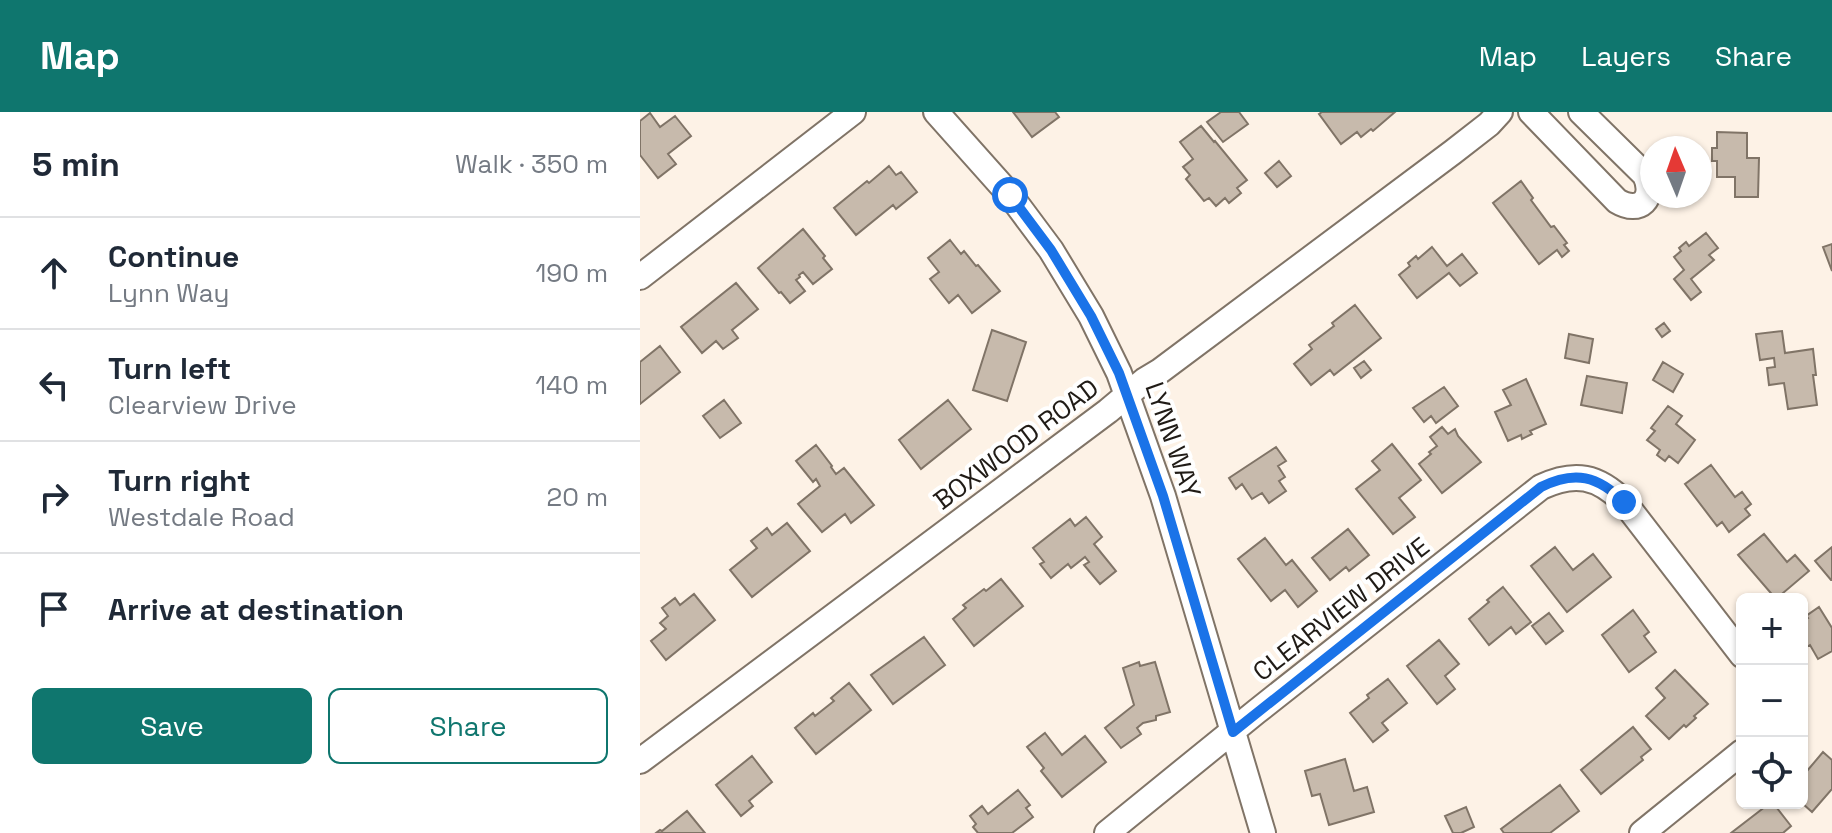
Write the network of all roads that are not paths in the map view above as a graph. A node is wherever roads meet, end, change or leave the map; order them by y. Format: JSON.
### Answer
{"nodes":[{"id":1,"x":853,"y":112,"type":"edge"},
{"id":2,"x":936,"y":112,"type":"edge"},
{"id":3,"x":1500,"y":112,"type":"edge"},
{"id":4,"x":1531,"y":112,"type":"edge"},
{"id":5,"x":1581,"y":112,"type":"edge"},
{"id":6,"x":640,"y":277,"type":"edge"},
{"id":7,"x":1128,"y":394,"type":"junction"},
{"id":8,"x":1736,"y":647,"type":"edge"},
{"id":9,"x":1233,"y":732,"type":"junction"},
{"id":10,"x":645,"y":747,"type":"edge"},
{"id":11,"x":1736,"y":757,"type":"edge"},
{"id":12,"x":1107,"y":833,"type":"edge"},
{"id":13,"x":1263,"y":833,"type":"edge"},
{"id":14,"x":1642,"y":833,"type":"edge"}],
"edges":[{"from":1,"to":6,"type":"street"},
{"from":2,"to":7,"type":"street","name":"LYNN WAY"},
{"from":3,"to":7,"type":"street","name":"BOXWOOD ROAD"},
{"from":4,"to":5,"type":"street"},
{"from":7,"to":9,"type":"street","name":"LYNN WAY"},
{"from":7,"to":10,"type":"street","name":"BOXWOOD ROAD"},
{"from":8,"to":9,"type":"street","name":"CLEARVIEW DRIVE"},
{"from":9,"to":12,"type":"street","name":"CLEARVIEW DRIVE"},
{"from":9,"to":13,"type":"street","name":"LYNN WAY"},
{"from":11,"to":14,"type":"street"}]}
